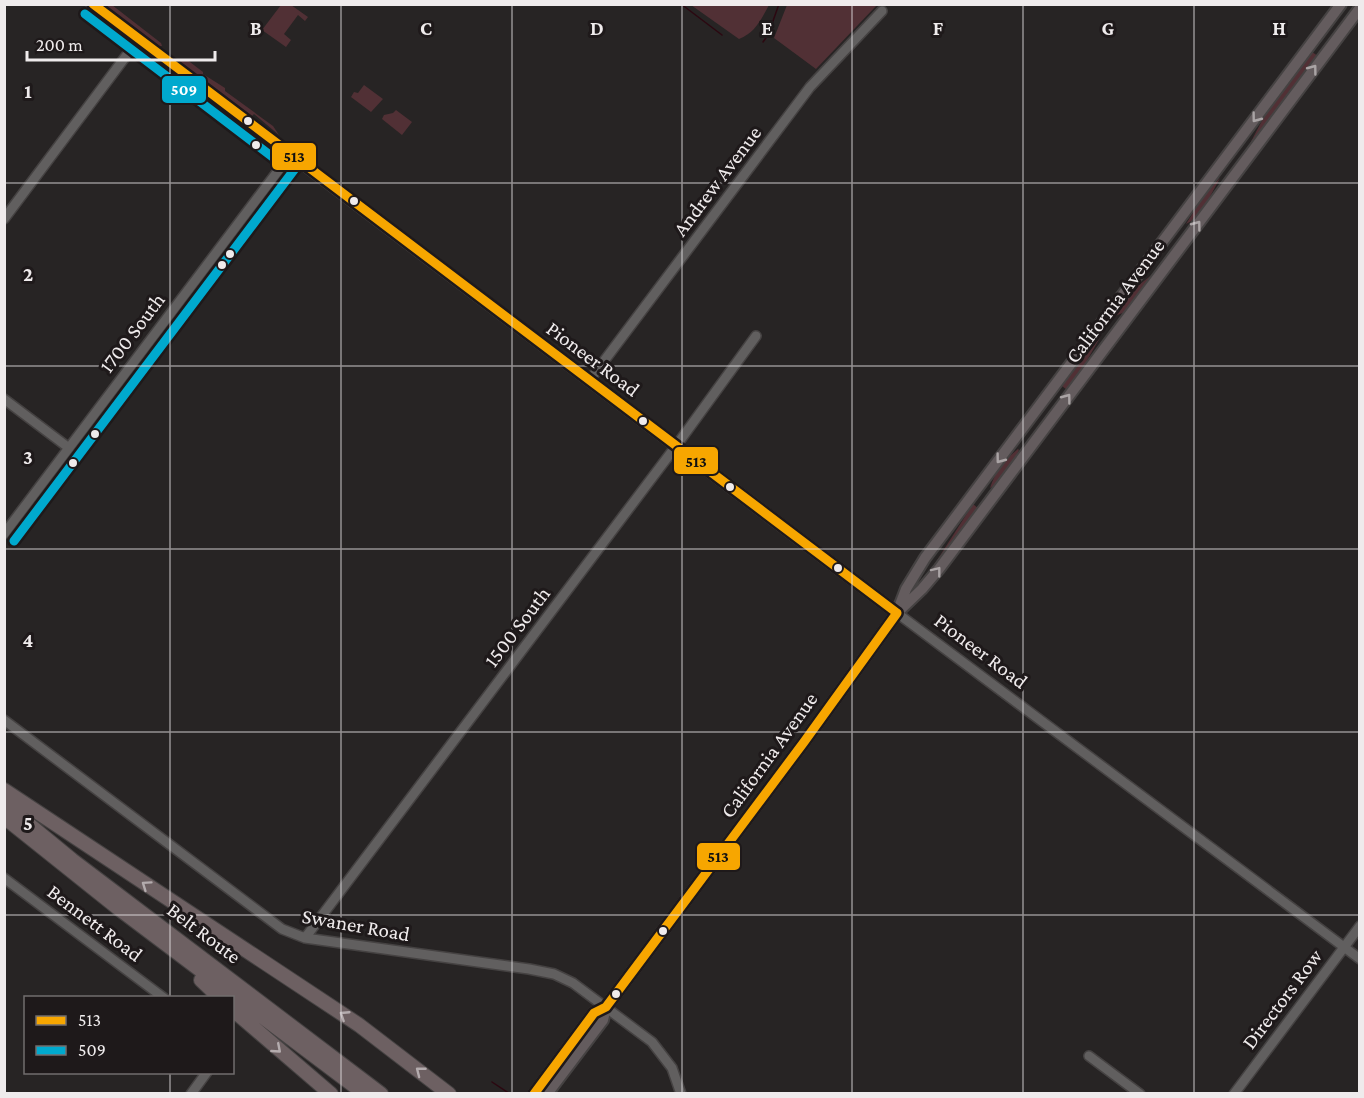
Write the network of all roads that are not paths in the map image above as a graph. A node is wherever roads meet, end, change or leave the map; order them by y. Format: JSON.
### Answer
{"nodes":[{"id":1,"x":92,"y":4,"type":"edge"},
{"id":2,"x":1341,"y":4,"type":"edge"},
{"id":3,"x":1359,"y":8,"type":"edge"},
{"id":4,"x":882,"y":10,"type":"dead end"},
{"id":5,"x":138,"y":40,"type":"junction"},
{"id":6,"x":290,"y":155,"type":"junction"},
{"id":7,"x":1227,"y":156,"type":"junction"},
{"id":8,"x":1241,"y":166,"type":"junction"},
{"id":9,"x":4,"y":219,"type":"edge"},
{"id":10,"x":1161,"y":245,"type":"junction"},
{"id":11,"x":1174,"y":255,"type":"junction"},
{"id":12,"x":1103,"y":322,"type":"junction"},
{"id":13,"x":1116,"y":333,"type":"junction"},
{"id":14,"x":756,"y":336,"type":"dead end"},
{"id":15,"x":589,"y":381,"type":"junction"},
{"id":16,"x":4,"y":399,"type":"edge"},
{"id":17,"x":1040,"y":407,"type":"junction"},
{"id":18,"x":1053,"y":417,"type":"junction"},
{"id":19,"x":1019,"y":434,"type":"junction"},
{"id":20,"x":1033,"y":444,"type":"junction"},
{"id":21,"x":676,"y":446,"type":"junction"},
{"id":22,"x":69,"y":448,"type":"junction"},
{"id":23,"x":979,"y":487,"type":"junction"},
{"id":24,"x":992,"y":498,"type":"junction"},
{"id":25,"x":4,"y":534,"type":"edge"},
{"id":26,"x":897,"y":613,"type":"junction"},
{"id":27,"x":4,"y":720,"type":"edge"},
{"id":28,"x":4,"y":790,"type":"edge"},
{"id":29,"x":4,"y":804,"type":"edge"},
{"id":30,"x":4,"y":817,"type":"edge"},
{"id":31,"x":4,"y":878,"type":"edge"},
{"id":32,"x":1359,"y":926,"type":"edge"},
{"id":33,"x":149,"y":932,"type":"junction"},
{"id":34,"x":305,"y":938,"type":"junction"},
{"id":35,"x":1343,"y":947,"type":"junction"},
{"id":36,"x":1359,"y":960,"type":"edge"},
{"id":37,"x":161,"y":996,"type":"edge"},
{"id":38,"x":218,"y":996,"type":"edge"},
{"id":39,"x":606,"y":1006,"type":"junction"},
{"id":40,"x":234,"y":1011,"type":"edge"},
{"id":41,"x":1089,"y":1056,"type":"dead end"},
{"id":42,"x":206,"y":1074,"type":"edge"},
{"id":43,"x":191,"y":1094,"type":"edge"},
{"id":44,"x":331,"y":1094,"type":"edge"},
{"id":45,"x":365,"y":1094,"type":"edge"},
{"id":46,"x":381,"y":1094,"type":"edge"},
{"id":47,"x":449,"y":1094,"type":"edge"},
{"id":48,"x":534,"y":1094,"type":"edge"},
{"id":49,"x":547,"y":1094,"type":"edge"},
{"id":50,"x":681,"y":1094,"type":"edge"},
{"id":51,"x":1140,"y":1094,"type":"edge"},
{"id":52,"x":1233,"y":1094,"type":"edge"}],
"edges":[{"from":1,"to":5,"type":"main road","name":"Pioneer Road"},
{"from":2,"to":7,"type":"main road","name":"California Avenue","one_way":true},
{"from":8,"to":3,"type":"main road","name":"California Avenue","one_way":true},
{"from":4,"to":15,"type":"street","name":"Andrew Avenue"},
{"from":5,"to":6,"type":"main road","name":"Pioneer Road"},
{"from":5,"to":9,"type":"street"},
{"from":6,"to":15,"type":"main road","name":"Pioneer Road"},
{"from":6,"to":22,"type":"street","name":"1700 South"},
{"from":7,"to":8,"type":"main road"},
{"from":7,"to":10,"type":"main road","name":"California Avenue"},
{"from":11,"to":8,"type":"main road","name":"California Avenue","one_way":true},
{"from":10,"to":11,"type":"main road"},
{"from":10,"to":12,"type":"main road","name":"California Avenue"},
{"from":11,"to":13,"type":"main road","name":"California Avenue"},
{"from":12,"to":13,"type":"main road"},
{"from":12,"to":17,"type":"main road","name":"California Avenue"},
{"from":18,"to":13,"type":"main road","name":"California Avenue","one_way":true},
{"from":14,"to":21,"type":"street","name":"1500 South"},
{"from":15,"to":21,"type":"main road","name":"Pioneer Road"},
{"from":16,"to":22,"type":"street"},
{"from":17,"to":18,"type":"main road"},
{"from":17,"to":19,"type":"main road","name":"California Avenue"},
{"from":18,"to":20,"type":"main road","name":"California Avenue"},
{"from":19,"to":20,"type":"main road"},
{"from":19,"to":23,"type":"main road","name":"California Avenue","one_way":true},
{"from":20,"to":24,"type":"main road","name":"California Avenue"},
{"from":21,"to":26,"type":"main road","name":"Pioneer Road"},
{"from":21,"to":34,"type":"street","name":"1500 South"},
{"from":22,"to":25,"type":"street","name":"1700 South"},
{"from":23,"to":24,"type":"main road"},
{"from":23,"to":26,"type":"main road","name":"California Avenue"},
{"from":26,"to":24,"type":"main road","name":"California Avenue","one_way":true},
{"from":26,"to":35,"type":"street","name":"Pioneer Road"},
{"from":26,"to":39,"type":"main road","name":"California Avenue"},
{"from":27,"to":34,"type":"street","name":"Swaner Road"},
{"from":47,"to":28,"type":"highway","one_way":true},
{"from":29,"to":46,"type":"highway","name":"Belt Route"},
{"from":30,"to":33,"type":"highway","name":"Belt Route"},
{"from":31,"to":37,"type":"street","name":"Bennett Road"},
{"from":32,"to":35,"type":"street","name":"Directors Row"},
{"from":33,"to":38,"type":"highway"},
{"from":33,"to":45,"type":"highway","name":"Belt Route"},
{"from":34,"to":39,"type":"street","name":"Swaner Road"},
{"from":35,"to":36,"type":"street","name":"Pioneer Road"},
{"from":35,"to":52,"type":"street","name":"Directors Row"},
{"from":39,"to":48,"type":"main road","name":"California Avenue"},
{"from":39,"to":49,"type":"main road","name":"California Avenue"},
{"from":39,"to":50,"type":"street","name":"Swaner Road"},
{"from":40,"to":44,"type":"highway","one_way":true},
{"from":41,"to":51,"type":"street"},
{"from":42,"to":43,"type":"street"}]}
